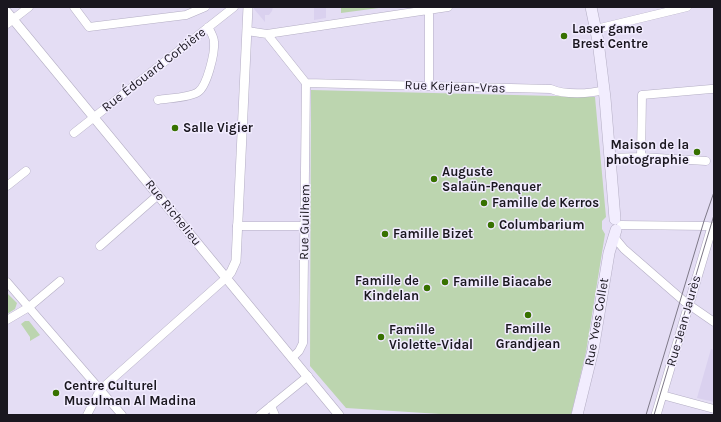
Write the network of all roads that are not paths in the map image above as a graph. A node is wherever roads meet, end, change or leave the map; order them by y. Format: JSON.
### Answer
{"nodes":[{"id":1,"x":29,"y":7,"type":"edge"},
{"id":2,"x":74,"y":7,"type":"edge"},
{"id":3,"x":205,"y":7,"type":"edge"},
{"id":4,"x":234,"y":7,"type":"edge"},
{"id":5,"x":248,"y":7,"type":"edge"},
{"id":6,"x":448,"y":7,"type":"edge"},
{"id":7,"x":591,"y":7,"type":"edge"},
{"id":8,"x":687,"y":7,"type":"edge"},
{"id":9,"x":429,"y":8,"type":"edge"},
{"id":10,"x":7,"y":12,"type":"edge"},
{"id":11,"x":10,"y":22,"type":"edge"},
{"id":12,"x":208,"y":27,"type":"junction"},
{"id":13,"x":596,"y":29,"type":"junction"},
{"id":14,"x":247,"y":31,"type":"junction"},
{"id":15,"x":267,"y":34,"type":"junction"},
{"id":16,"x":306,"y":83,"type":"junction"},
{"id":17,"x":429,"y":86,"type":"junction"},
{"id":18,"x":714,"y":89,"type":"edge"},
{"id":19,"x":604,"y":90,"type":"junction"},
{"id":20,"x":158,"y":100,"type":"dead end"},
{"id":21,"x":94,"y":118,"type":"junction"},
{"id":22,"x":74,"y":133,"type":"dead end"},
{"id":23,"x":641,"y":157,"type":"junction"},
{"id":24,"x":609,"y":158,"type":"junction"},
{"id":25,"x":706,"y":161,"type":"dead end"},
{"id":26,"x":26,"y":171,"type":"dead end"},
{"id":27,"x":7,"y":186,"type":"edge"},
{"id":28,"x":158,"y":195,"type":"junction"},
{"id":29,"x":237,"y":226,"type":"junction"},
{"id":30,"x":305,"y":226,"type":"junction"},
{"id":31,"x":713,"y":227,"type":"edge"},
{"id":32,"x":616,"y":228,"type":"junction"},
{"id":33,"x":100,"y":246,"type":"dead end"},
{"id":34,"x":226,"y":278,"type":"junction"},
{"id":35,"x":60,"y":280,"type":"dead end"},
{"id":36,"x":7,"y":282,"type":"edge"},
{"id":37,"x":689,"y":305,"type":"junction"},
{"id":38,"x":29,"y":307,"type":"junction"},
{"id":39,"x":7,"y":320,"type":"edge"},
{"id":40,"x":714,"y":322,"type":"edge"},
{"id":41,"x":292,"y":358,"type":"junction"},
{"id":42,"x":308,"y":376,"type":"junction"},
{"id":43,"x":100,"y":390,"type":"junction"},
{"id":44,"x":662,"y":395,"type":"junction"},
{"id":45,"x":271,"y":406,"type":"junction"},
{"id":46,"x":714,"y":409,"type":"edge"},
{"id":47,"x":86,"y":415,"type":"edge"},
{"id":48,"x":122,"y":415,"type":"edge"},
{"id":49,"x":260,"y":415,"type":"edge"},
{"id":50,"x":275,"y":415,"type":"edge"},
{"id":51,"x":340,"y":415,"type":"edge"},
{"id":52,"x":577,"y":415,"type":"edge"},
{"id":53,"x":656,"y":415,"type":"edge"}],
"edges":[{"from":1,"to":11,"type":"street"},
{"from":2,"to":3,"type":"street"},
{"from":4,"to":12,"type":"street","name":"Rue Édouard Corbière"},
{"from":5,"to":14,"type":"street"},
{"from":6,"to":9,"type":"street"},
{"from":7,"to":13,"type":"main road","name":"Rue Yves Collet"},
{"from":8,"to":13,"type":"street"},
{"from":9,"to":15,"type":"street"},
{"from":9,"to":17,"type":"street"},
{"from":10,"to":11,"type":"street","name":"Rue Richelieu"},
{"from":11,"to":21,"type":"street","name":"Rue Richelieu"},
{"from":12,"to":20,"type":"street"},
{"from":12,"to":21,"type":"street","name":"Rue Édouard Corbière"},
{"from":13,"to":19,"type":"main road","name":"Rue Yves Collet"},
{"from":14,"to":15,"type":"street"},
{"from":14,"to":29,"type":"street"},
{"from":15,"to":16,"type":"street"},
{"from":16,"to":17,"type":"street","name":"Rue Kerjean-Vras"},
{"from":16,"to":30,"type":"street","name":"Rue Guilhem"},
{"from":17,"to":19,"type":"street","name":"Rue Kerjean-Vras"},
{"from":18,"to":23,"type":"street"},
{"from":19,"to":24,"type":"main road","name":"Rue Yves Collet"},
{"from":21,"to":22,"type":"street","name":"Rue Édouard Corbière"},
{"from":21,"to":28,"type":"street","name":"Rue Richelieu"},
{"from":23,"to":24,"type":"street"},
{"from":23,"to":25,"type":"street"},
{"from":24,"to":32,"type":"main road","name":"Rue Yves Collet"},
{"from":26,"to":27,"type":"street"},
{"from":28,"to":33,"type":"street"},
{"from":28,"to":34,"type":"street","name":"Rue Richelieu"},
{"from":29,"to":30,"type":"street"},
{"from":29,"to":34,"type":"street"},
{"from":30,"to":41,"type":"street","name":"Rue Guilhem"},
{"from":31,"to":32,"type":"street"},
{"from":31,"to":37,"type":"street","name":"Rue Jean Jaurès"},
{"from":32,"to":37,"type":"street"},
{"from":32,"to":52,"type":"main road","name":"Rue Yves Collet"},
{"from":34,"to":41,"type":"street","name":"Rue Richelieu"},
{"from":34,"to":43,"type":"street"},
{"from":35,"to":38,"type":"street"},
{"from":36,"to":38,"type":"street"},
{"from":37,"to":40,"type":"street"},
{"from":37,"to":44,"type":"street","name":"Rue Jean Jaurès"},
{"from":38,"to":39,"type":"street"},
{"from":38,"to":43,"type":"street"},
{"from":41,"to":42,"type":"street","name":"Rue Richelieu"},
{"from":42,"to":45,"type":"street"},
{"from":42,"to":51,"type":"street","name":"Rue Richelieu"},
{"from":43,"to":47,"type":"street"},
{"from":43,"to":48,"type":"street"},
{"from":44,"to":46,"type":"street"},
{"from":44,"to":53,"type":"street","name":"Rue Jean Jaurès"},
{"from":45,"to":49,"type":"street"},
{"from":45,"to":50,"type":"street"}]}
